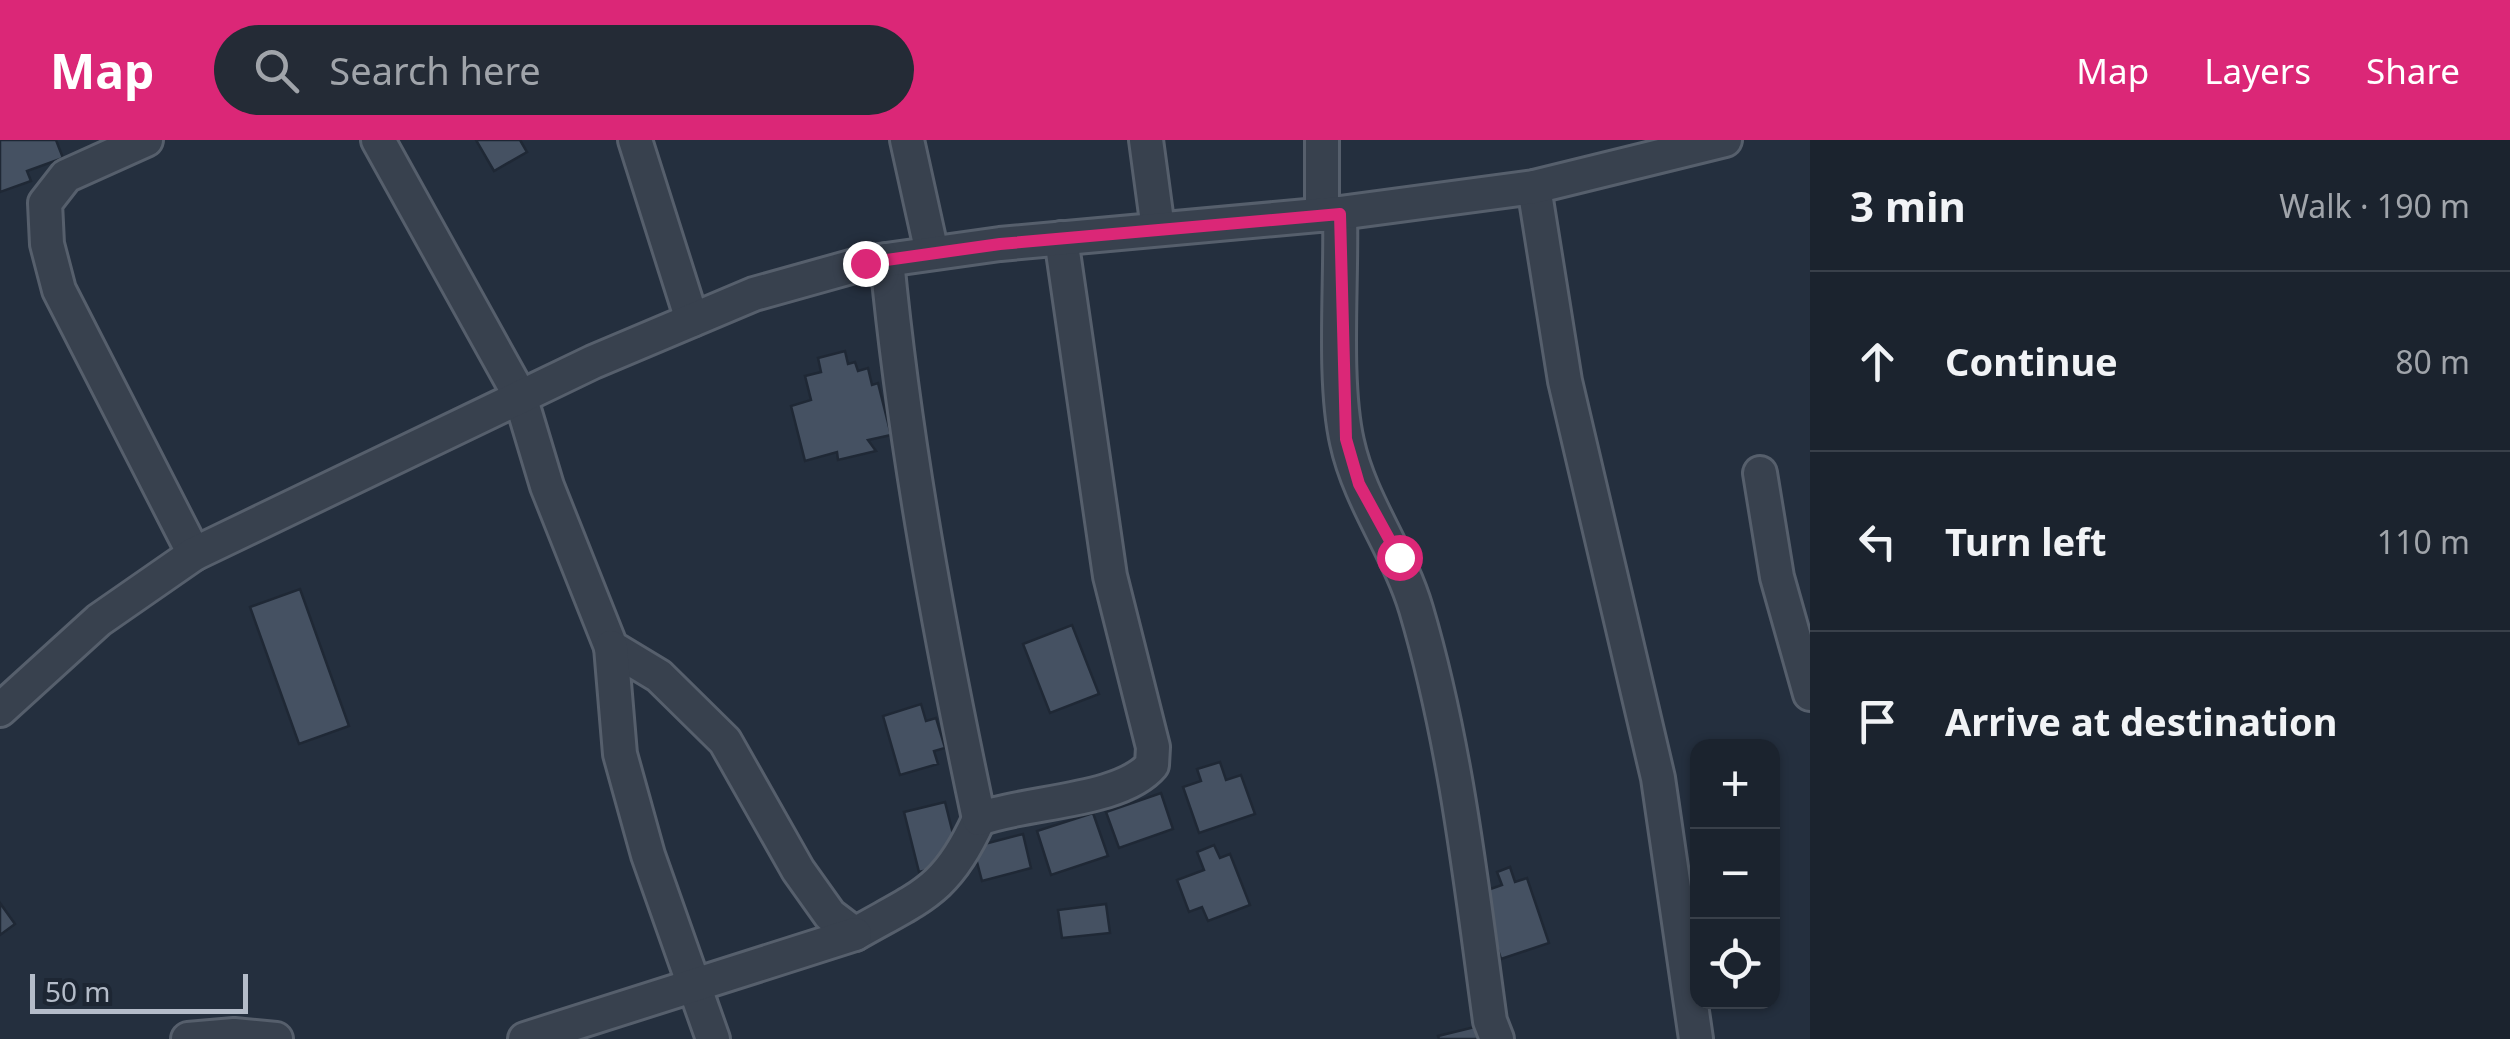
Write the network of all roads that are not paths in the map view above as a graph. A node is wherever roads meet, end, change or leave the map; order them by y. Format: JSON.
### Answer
{"nodes":[{"id":1,"x":146,"y":140,"type":"edge"},
{"id":2,"x":378,"y":140,"type":"edge"},
{"id":3,"x":635,"y":140,"type":"edge"},
{"id":4,"x":907,"y":140,"type":"edge"},
{"id":5,"x":1146,"y":140,"type":"edge"},
{"id":6,"x":1322,"y":140,"type":"edge"},
{"id":7,"x":1725,"y":140,"type":"edge"},
{"id":8,"x":1534,"y":187,"type":"junction"},
{"id":9,"x":1331,"y":214,"type":"junction"},
{"id":10,"x":1158,"y":229,"type":"junction"},
{"id":11,"x":1060,"y":238,"type":"junction"},
{"id":12,"x":932,"y":254,"type":"junction"},
{"id":13,"x":887,"y":260,"type":"junction"},
{"id":14,"x":692,"y":320,"type":"junction"},
{"id":15,"x":520,"y":396,"type":"junction"},
{"id":16,"x":1760,"y":473,"type":"dead end"},
{"id":17,"x":194,"y":554,"type":"junction"},
{"id":18,"x":611,"y":647,"type":"junction"},
{"id":19,"x":1810,"y":694,"type":"edge"},
{"id":20,"x":0,"y":710,"type":"edge"},
{"id":21,"x":979,"y":819,"type":"junction"},
{"id":22,"x":855,"y":934,"type":"junction"},
{"id":23,"x":694,"y":983,"type":"junction"},
{"id":24,"x":188,"y":1039,"type":"edge"},
{"id":25,"x":276,"y":1039,"type":"edge"},
{"id":26,"x":525,"y":1039,"type":"edge"},
{"id":27,"x":713,"y":1039,"type":"edge"},
{"id":28,"x":1497,"y":1039,"type":"edge"},
{"id":29,"x":1696,"y":1039,"type":"edge"}],
"edges":[{"from":1,"to":17,"type":"street"},
{"from":2,"to":15,"type":"street"},
{"from":3,"to":14,"type":"street"},
{"from":4,"to":12,"type":"street"},
{"from":5,"to":10,"type":"street"},
{"from":6,"to":9,"type":"street"},
{"from":7,"to":8,"type":"street"},
{"from":8,"to":9,"type":"street"},
{"from":8,"to":29,"type":"street"},
{"from":9,"to":10,"type":"street"},
{"from":9,"to":28,"type":"street"},
{"from":10,"to":11,"type":"street"},
{"from":11,"to":12,"type":"street"},
{"from":11,"to":21,"type":"street"},
{"from":12,"to":13,"type":"street"},
{"from":13,"to":14,"type":"street"},
{"from":13,"to":21,"type":"street"},
{"from":14,"to":15,"type":"street"},
{"from":15,"to":17,"type":"street"},
{"from":15,"to":18,"type":"street"},
{"from":16,"to":19,"type":"street"},
{"from":17,"to":20,"type":"street"},
{"from":18,"to":22,"type":"street"},
{"from":18,"to":23,"type":"street"},
{"from":21,"to":22,"type":"street"},
{"from":22,"to":23,"type":"street"},
{"from":23,"to":26,"type":"street"},
{"from":23,"to":27,"type":"street"},
{"from":24,"to":25,"type":"street"}]}
